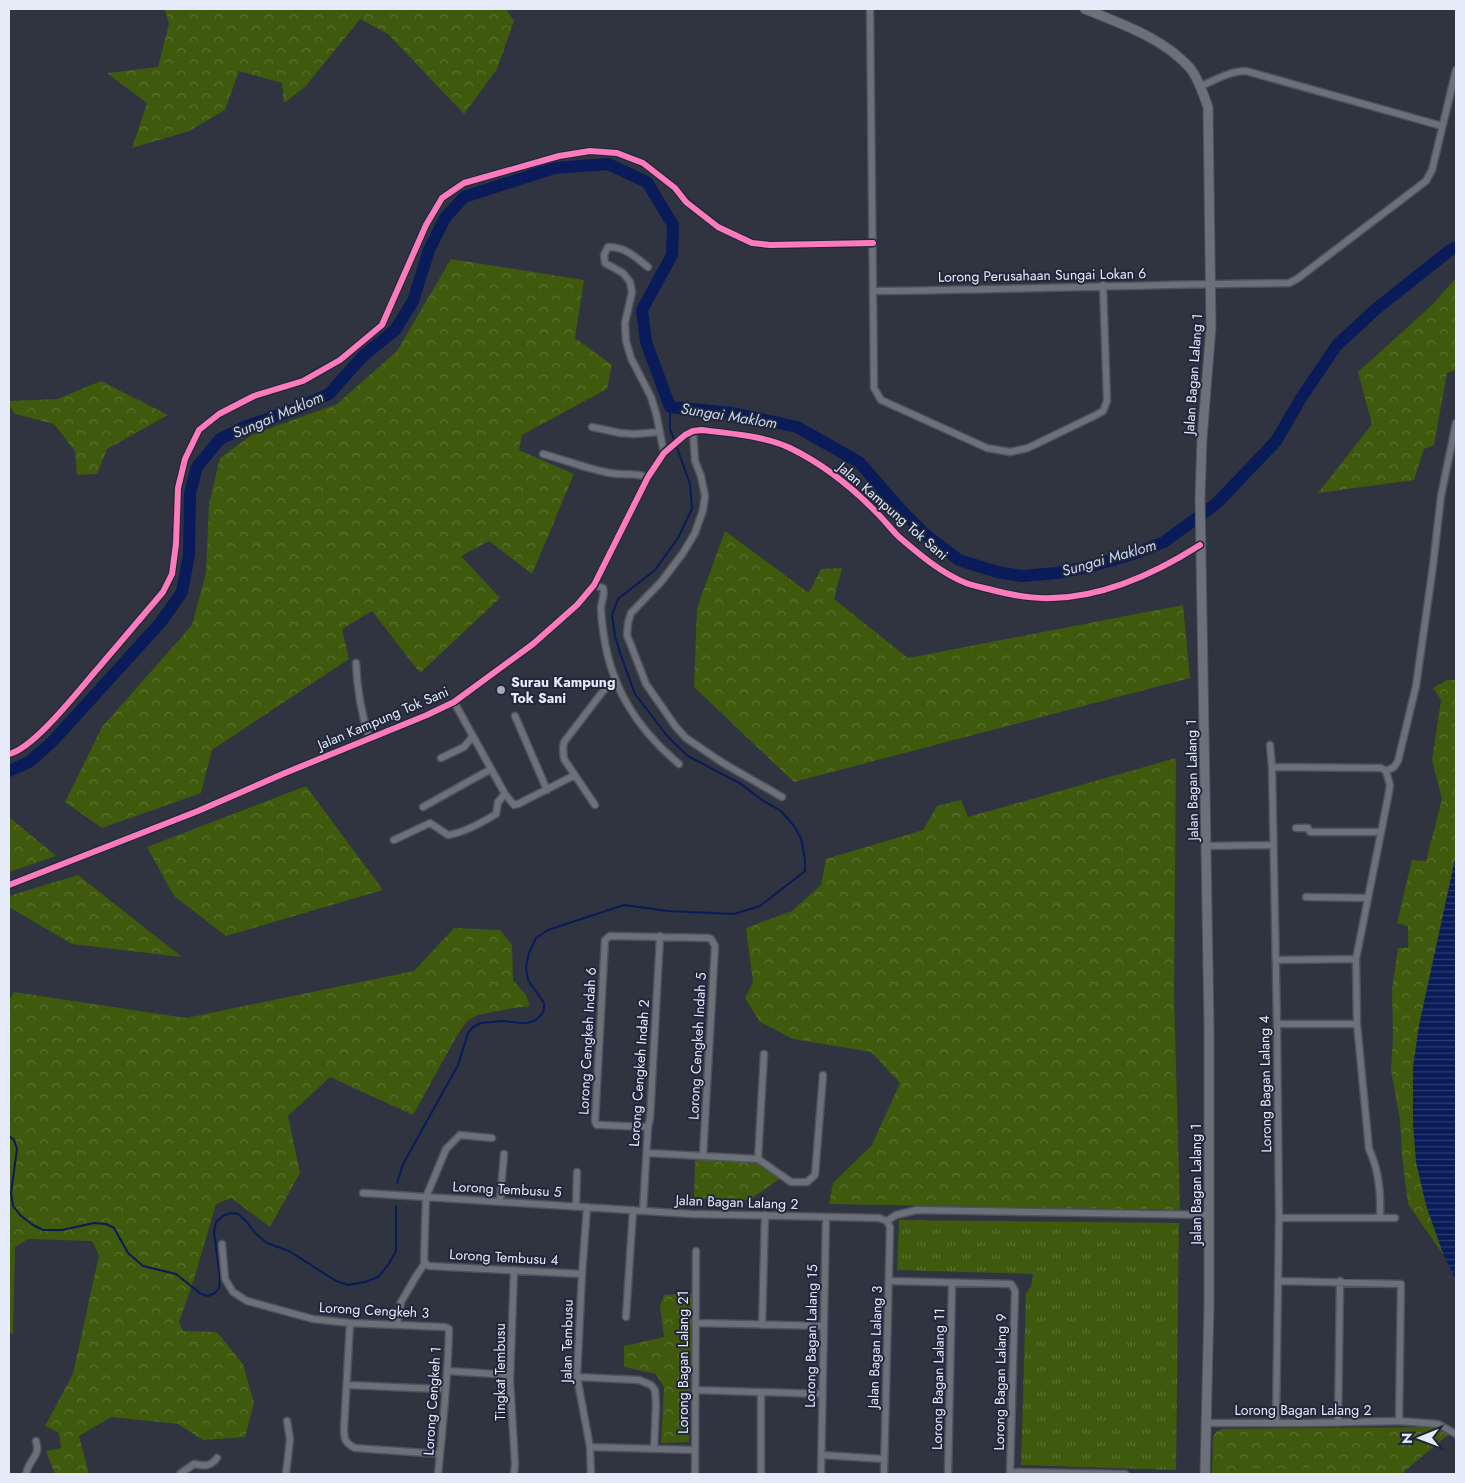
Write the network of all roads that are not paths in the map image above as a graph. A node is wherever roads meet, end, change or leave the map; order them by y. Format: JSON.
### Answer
{"nodes":[{"id":1,"x":870,"y":9,"type":"edge"},
{"id":2,"x":1085,"y":9,"type":"edge"},
{"id":3,"x":1456,"y":70,"type":"edge"},
{"id":4,"x":1201,"y":86,"type":"junction"},
{"id":5,"x":1442,"y":126,"type":"junction"},
{"id":6,"x":873,"y":243,"type":"junction"},
{"id":7,"x":648,"y":267,"type":"dead end"},
{"id":8,"x":1211,"y":284,"type":"junction"},
{"id":9,"x":1103,"y":285,"type":"junction"},
{"id":10,"x":873,"y":291,"type":"junction"},
{"id":11,"x":1456,"y":423,"type":"edge"},
{"id":12,"x":592,"y":427,"type":"dead end"},
{"id":13,"x":693,"y":431,"type":"junction"},
{"id":14,"x":660,"y":432,"type":"junction"},
{"id":15,"x":665,"y":452,"type":"junction"},
{"id":16,"x":543,"y":454,"type":"dead end"},
{"id":17,"x":648,"y":477,"type":"junction"},
{"id":18,"x":1200,"y":543,"type":"junction"},
{"id":19,"x":594,"y":584,"type":"junction"},
{"id":20,"x":356,"y":663,"type":"dead end"},
{"id":21,"x":615,"y":680,"type":"junction"},
{"id":22,"x":454,"y":702,"type":"junction"},
{"id":23,"x":514,"y":716,"type":"dead end"},
{"id":24,"x":473,"y":736,"type":"junction"},
{"id":25,"x":369,"y":738,"type":"junction"},
{"id":26,"x":1270,"y":746,"type":"dead end"},
{"id":27,"x":9,"y":754,"type":"edge"},
{"id":28,"x":441,"y":758,"type":"dead end"},
{"id":29,"x":679,"y":764,"type":"dead end"},
{"id":30,"x":1272,"y":767,"type":"junction"},
{"id":31,"x":491,"y":769,"type":"junction"},
{"id":32,"x":1386,"y":771,"type":"junction"},
{"id":33,"x":575,"y":775,"type":"junction"},
{"id":34,"x":547,"y":790,"type":"junction"},
{"id":35,"x":504,"y":794,"type":"junction"},
{"id":36,"x":782,"y":797,"type":"dead end"},
{"id":37,"x":596,"y":805,"type":"dead end"},
{"id":38,"x":424,"y":807,"type":"dead end"},
{"id":39,"x":1296,"y":828,"type":"dead end"},
{"id":40,"x":1382,"y":832,"type":"junction"},
{"id":41,"x":394,"y":840,"type":"dead end"},
{"id":42,"x":1273,"y":845,"type":"junction"},
{"id":43,"x":1207,"y":846,"type":"junction"},
{"id":44,"x":9,"y":885,"type":"edge"},
{"id":45,"x":1306,"y":897,"type":"dead end"},
{"id":46,"x":1368,"y":898,"type":"junction"},
{"id":47,"x":660,"y":936,"type":"junction"},
{"id":48,"x":1356,"y":959,"type":"junction"},
{"id":49,"x":1276,"y":960,"type":"junction"},
{"id":50,"x":1277,"y":1024,"type":"junction"},
{"id":51,"x":1357,"y":1024,"type":"junction"},
{"id":52,"x":764,"y":1054,"type":"dead end"},
{"id":53,"x":824,"y":1075,"type":"dead end"},
{"id":54,"x":648,"y":1127,"type":"junction"},
{"id":55,"x":492,"y":1138,"type":"dead end"},
{"id":56,"x":647,"y":1153,"type":"junction"},
{"id":57,"x":504,"y":1154,"type":"dead end"},
{"id":58,"x":703,"y":1156,"type":"junction"},
{"id":59,"x":758,"y":1159,"type":"junction"},
{"id":60,"x":577,"y":1172,"type":"dead end"},
{"id":61,"x":363,"y":1193,"type":"dead end"},
{"id":62,"x":426,"y":1197,"type":"junction"},
{"id":63,"x":500,"y":1201,"type":"junction"},
{"id":64,"x":576,"y":1206,"type":"junction"},
{"id":65,"x":587,"y":1207,"type":"junction"},
{"id":66,"x":633,"y":1210,"type":"junction"},
{"id":67,"x":643,"y":1210,"type":"junction"},
{"id":68,"x":765,"y":1215,"type":"junction"},
{"id":69,"x":1210,"y":1215,"type":"junction"},
{"id":70,"x":826,"y":1217,"type":"junction"},
{"id":71,"x":1279,"y":1218,"type":"junction"},
{"id":72,"x":1380,"y":1218,"type":"junction"},
{"id":73,"x":1396,"y":1218,"type":"dead end"},
{"id":74,"x":886,"y":1221,"type":"junction"},
{"id":75,"x":222,"y":1244,"type":"dead end"},
{"id":76,"x":696,"y":1251,"type":"dead end"},
{"id":77,"x":425,"y":1264,"type":"junction"},
{"id":78,"x":514,"y":1270,"type":"junction"},
{"id":79,"x":582,"y":1274,"type":"junction"},
{"id":80,"x":890,"y":1281,"type":"junction"},
{"id":81,"x":1278,"y":1281,"type":"junction"},
{"id":82,"x":1340,"y":1281,"type":"junction"},
{"id":83,"x":952,"y":1284,"type":"junction"},
{"id":84,"x":626,"y":1317,"type":"dead end"},
{"id":85,"x":350,"y":1323,"type":"junction"},
{"id":86,"x":696,"y":1323,"type":"junction"},
{"id":87,"x":397,"y":1324,"type":"junction"},
{"id":88,"x":762,"y":1324,"type":"junction"},
{"id":89,"x":824,"y":1326,"type":"junction"},
{"id":90,"x":449,"y":1329,"type":"joint"},
{"id":91,"x":448,"y":1371,"type":"junction"},
{"id":92,"x":510,"y":1374,"type":"junction"},
{"id":93,"x":577,"y":1377,"type":"junction"},
{"id":94,"x":347,"y":1385,"type":"junction"},
{"id":95,"x":439,"y":1388,"type":"dead end"},
{"id":96,"x":696,"y":1390,"type":"junction"},
{"id":97,"x":762,"y":1392,"type":"junction"},
{"id":98,"x":822,"y":1394,"type":"junction"},
{"id":99,"x":287,"y":1421,"type":"dead end"},
{"id":100,"x":1399,"y":1421,"type":"junction"},
{"id":101,"x":1206,"y":1423,"type":"junction"},
{"id":102,"x":1276,"y":1423,"type":"junction"},
{"id":103,"x":1338,"y":1423,"type":"junction"},
{"id":104,"x":1456,"y":1434,"type":"edge"},
{"id":105,"x":36,"y":1441,"type":"dead end"},
{"id":106,"x":590,"y":1447,"type":"junction"},
{"id":107,"x":654,"y":1449,"type":"junction"},
{"id":108,"x":695,"y":1450,"type":"junction"},
{"id":109,"x":440,"y":1454,"type":"junction"},
{"id":110,"x":822,"y":1455,"type":"junction"},
{"id":111,"x":217,"y":1458,"type":"dead end"},
{"id":112,"x":884,"y":1459,"type":"junction"},
{"id":113,"x":1010,"y":1473,"type":"edge"},
{"id":114,"x":26,"y":1474,"type":"edge"},
{"id":115,"x":180,"y":1474,"type":"edge"},
{"id":116,"x":286,"y":1474,"type":"edge"},
{"id":117,"x":438,"y":1474,"type":"edge"},
{"id":118,"x":514,"y":1474,"type":"edge"},
{"id":119,"x":590,"y":1474,"type":"edge"},
{"id":120,"x":695,"y":1474,"type":"edge"},
{"id":121,"x":761,"y":1474,"type":"edge"},
{"id":122,"x":821,"y":1474,"type":"edge"},
{"id":123,"x":884,"y":1474,"type":"edge"},
{"id":124,"x":948,"y":1474,"type":"edge"},
{"id":125,"x":1074,"y":1474,"type":"edge"},
{"id":126,"x":1125,"y":1474,"type":"edge"},
{"id":127,"x":1205,"y":1474,"type":"edge"}],
"edges":[{"from":1,"to":6,"type":"street"},
{"from":2,"to":4,"type":"main road","name":"Jalan Bagan Lalang 1"},
{"from":3,"to":5,"type":"street","name":"Lorong Perusahaan Sungai Lokan 6"},
{"from":4,"to":5,"type":"street"},
{"from":4,"to":8,"type":"main road","name":"Jalan Bagan Lalang 1"},
{"from":5,"to":8,"type":"street","name":"Lorong Perusahaan Sungai Lokan 6"},
{"from":6,"to":10,"type":"street"},
{"from":6,"to":27,"type":"street"},
{"from":7,"to":14,"type":"street"},
{"from":8,"to":9,"type":"street","name":"Lorong Perusahaan Sungai Lokan 6"},
{"from":8,"to":18,"type":"main road","name":"Jalan Bagan Lalang 1"},
{"from":9,"to":10,"type":"street","name":"Lorong Perusahaan Sungai Lokan 6"},
{"from":9,"to":10,"type":"street"},
{"from":11,"to":32,"type":"street"},
{"from":12,"to":14,"type":"street"},
{"from":13,"to":15,"type":"street","name":"Jalan Kampung Tok Sani"},
{"from":13,"to":18,"type":"street","name":"Jalan Kampung Tok Sani"},
{"from":13,"to":36,"type":"street"},
{"from":14,"to":15,"type":"street"},
{"from":15,"to":17,"type":"street","name":"Jalan Kampung Tok Sani"},
{"from":16,"to":17,"type":"street"},
{"from":17,"to":19,"type":"street","name":"Jalan Kampung Tok Sani"},
{"from":18,"to":43,"type":"main road","name":"Jalan Bagan Lalang 1"},
{"from":19,"to":21,"type":"street"},
{"from":19,"to":22,"type":"street","name":"Jalan Kampung Tok Sani"},
{"from":20,"to":25,"type":"street"},
{"from":21,"to":29,"type":"street"},
{"from":21,"to":33,"type":"street"},
{"from":22,"to":24,"type":"street"},
{"from":22,"to":25,"type":"street","name":"Jalan Kampung Tok Sani"},
{"from":23,"to":34,"type":"street"},
{"from":24,"to":28,"type":"street"},
{"from":24,"to":31,"type":"street"},
{"from":25,"to":44,"type":"street","name":"Jalan Kampung Tok Sani"},
{"from":26,"to":30,"type":"street","name":"Lorong Bagan Lalang 4"},
{"from":30,"to":32,"type":"street"},
{"from":30,"to":42,"type":"street","name":"Lorong Bagan Lalang 4"},
{"from":31,"to":35,"type":"street"},
{"from":31,"to":38,"type":"street"},
{"from":32,"to":40,"type":"street"},
{"from":33,"to":34,"type":"street"},
{"from":33,"to":37,"type":"street"},
{"from":34,"to":35,"type":"street"},
{"from":35,"to":41,"type":"street"},
{"from":39,"to":40,"type":"street"},
{"from":40,"to":46,"type":"street"},
{"from":42,"to":43,"type":"street"},
{"from":42,"to":49,"type":"street","name":"Lorong Bagan Lalang 4"},
{"from":43,"to":69,"type":"main road","name":"Jalan Bagan Lalang 1"},
{"from":45,"to":46,"type":"street"},
{"from":46,"to":48,"type":"street"},
{"from":47,"to":54,"type":"street","name":"Lorong Cengkeh Indah 2"},
{"from":47,"to":54,"type":"street","name":"Lorong Cengkeh Indah 6"},
{"from":47,"to":58,"type":"street","name":"Lorong Cengkeh Indah 5"},
{"from":48,"to":49,"type":"street"},
{"from":48,"to":51,"type":"street"},
{"from":49,"to":50,"type":"street","name":"Lorong Bagan Lalang 4"},
{"from":50,"to":51,"type":"street"},
{"from":50,"to":71,"type":"street","name":"Lorong Bagan Lalang 4"},
{"from":51,"to":72,"type":"street"},
{"from":52,"to":59,"type":"street"},
{"from":53,"to":59,"type":"street"},
{"from":54,"to":56,"type":"street","name":"Lorong Cengkeh Indah 2"},
{"from":55,"to":62,"type":"street"},
{"from":56,"to":58,"type":"street"},
{"from":56,"to":67,"type":"street","name":"Lorong Cengkeh Indah 2"},
{"from":57,"to":63,"type":"street"},
{"from":58,"to":59,"type":"street"},
{"from":60,"to":64,"type":"street"},
{"from":61,"to":62,"type":"street","name":"Lorong Tembusu 5"},
{"from":62,"to":63,"type":"street","name":"Lorong Tembusu 5"},
{"from":62,"to":77,"type":"street"},
{"from":63,"to":64,"type":"street","name":"Lorong Tembusu 5"},
{"from":64,"to":65,"type":"street","name":"Lorong Tembusu 5"},
{"from":65,"to":66,"type":"street","name":"Jalan Bagan Lalang 2"},
{"from":65,"to":79,"type":"street","name":"Jalan Tembusu"},
{"from":66,"to":67,"type":"street","name":"Jalan Bagan Lalang 2"},
{"from":66,"to":84,"type":"street"},
{"from":67,"to":68,"type":"street","name":"Jalan Bagan Lalang 2"},
{"from":68,"to":70,"type":"street","name":"Jalan Bagan Lalang 2"},
{"from":68,"to":88,"type":"street"},
{"from":69,"to":74,"type":"street"},
{"from":69,"to":101,"type":"main road","name":"Jalan Bagan Lalang 1"},
{"from":70,"to":74,"type":"street","name":"Jalan Bagan Lalang 2"},
{"from":70,"to":89,"type":"street","name":"Lorong Bagan Lalang 15"},
{"from":71,"to":72,"type":"street"},
{"from":71,"to":81,"type":"street","name":"Lorong Bagan Lalang 4"},
{"from":72,"to":73,"type":"street"},
{"from":74,"to":80,"type":"street","name":"Jalan Bagan Lalang 3"},
{"from":75,"to":85,"type":"street","name":"Lorong Cengkeh 3"},
{"from":76,"to":86,"type":"street","name":"Lorong Bagan Lalang 21"},
{"from":77,"to":78,"type":"street","name":"Lorong Tembusu 4"},
{"from":77,"to":87,"type":"street"},
{"from":78,"to":79,"type":"street","name":"Lorong Tembusu 4"},
{"from":78,"to":92,"type":"street","name":"Tingkat Tembusu"},
{"from":79,"to":93,"type":"street","name":"Jalan Tembusu"},
{"from":80,"to":83,"type":"street"},
{"from":80,"to":112,"type":"street","name":"Jalan Bagan Lalang 3"},
{"from":81,"to":82,"type":"street"},
{"from":81,"to":102,"type":"street","name":"Lorong Bagan Lalang 4"},
{"from":82,"to":100,"type":"street"},
{"from":82,"to":103,"type":"street"},
{"from":83,"to":113,"type":"street","name":"Lorong Bagan Lalang 9"},
{"from":83,"to":124,"type":"street","name":"Lorong Bagan Lalang 11"},
{"from":85,"to":87,"type":"street","name":"Lorong Cengkeh 3"},
{"from":85,"to":94,"type":"street"},
{"from":86,"to":88,"type":"street"},
{"from":86,"to":96,"type":"street","name":"Lorong Bagan Lalang 21"},
{"from":87,"to":90,"type":"street","name":"Lorong Cengkeh 3"},
{"from":88,"to":89,"type":"street"},
{"from":89,"to":98,"type":"street","name":"Lorong Bagan Lalang 15"},
{"from":90,"to":91,"type":"street","name":"Lorong Cengkeh 1"},
{"from":91,"to":92,"type":"street"},
{"from":91,"to":109,"type":"street","name":"Lorong Cengkeh 1"},
{"from":92,"to":118,"type":"street","name":"Tingkat Tembusu"},
{"from":93,"to":106,"type":"street","name":"Jalan Tembusu"},
{"from":93,"to":107,"type":"street"},
{"from":94,"to":95,"type":"street"},
{"from":94,"to":109,"type":"street"},
{"from":96,"to":97,"type":"street"},
{"from":96,"to":108,"type":"street","name":"Lorong Bagan Lalang 21"},
{"from":97,"to":98,"type":"street"},
{"from":97,"to":121,"type":"street"},
{"from":98,"to":110,"type":"street","name":"Lorong Bagan Lalang 15"},
{"from":99,"to":116,"type":"street"},
{"from":100,"to":103,"type":"street","name":"Lorong Bagan Lalang 2"},
{"from":100,"to":104,"type":"street","name":"Lorong Bagan Lalang 2"},
{"from":101,"to":102,"type":"street","name":"Lorong Bagan Lalang 2"},
{"from":101,"to":127,"type":"main road","name":"Jalan Bagan Lalang 1"},
{"from":102,"to":103,"type":"street","name":"Lorong Bagan Lalang 2"},
{"from":105,"to":114,"type":"street"},
{"from":106,"to":107,"type":"street"},
{"from":106,"to":119,"type":"street","name":"Jalan Tembusu"},
{"from":107,"to":108,"type":"street"},
{"from":108,"to":120,"type":"street","name":"Lorong Bagan Lalang 21"},
{"from":109,"to":117,"type":"street","name":"Lorong Cengkeh 1"},
{"from":110,"to":112,"type":"street"},
{"from":110,"to":122,"type":"street","name":"Lorong Bagan Lalang 15"},
{"from":111,"to":115,"type":"street"},
{"from":112,"to":123,"type":"street","name":"Jalan Bagan Lalang 3"},
{"from":113,"to":125,"type":"street"},
{"from":125,"to":126,"type":"street"}]}
